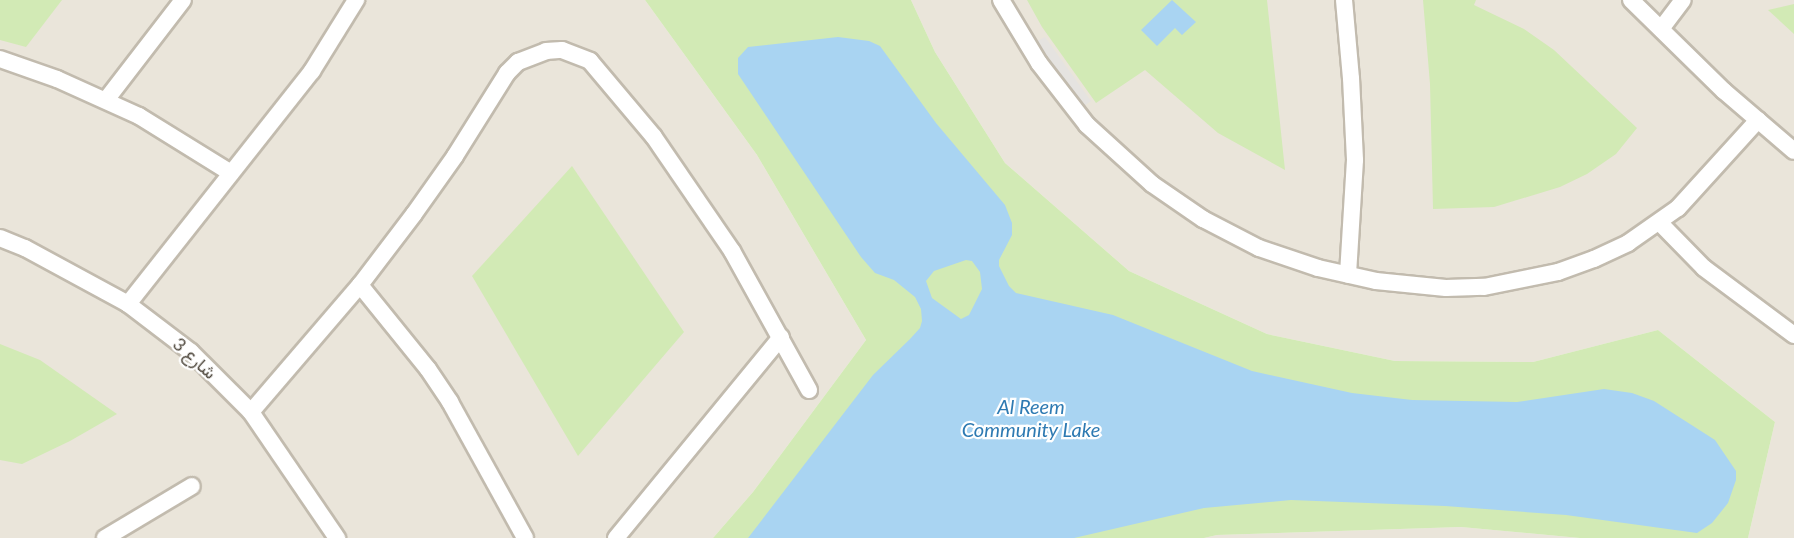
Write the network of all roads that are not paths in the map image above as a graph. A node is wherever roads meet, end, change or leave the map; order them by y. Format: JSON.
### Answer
{"nodes":[{"id":1,"x":183,"y":0,"type":"edge"},
{"id":2,"x":356,"y":0,"type":"edge"},
{"id":3,"x":1001,"y":0,"type":"edge"},
{"id":4,"x":1344,"y":0,"type":"edge"},
{"id":5,"x":1631,"y":0,"type":"edge"},
{"id":6,"x":1683,"y":0,"type":"edge"},
{"id":7,"x":1661,"y":29,"type":"junction"},
{"id":8,"x":0,"y":60,"type":"edge"},
{"id":9,"x":106,"y":100,"type":"junction"},
{"id":10,"x":1758,"y":120,"type":"junction"},
{"id":11,"x":1794,"y":150,"type":"edge"},
{"id":12,"x":231,"y":173,"type":"junction"},
{"id":13,"x":1659,"y":222,"type":"junction"},
{"id":14,"x":0,"y":238,"type":"edge"},
{"id":15,"x":1348,"y":275,"type":"junction"},
{"id":16,"x":360,"y":285,"type":"junction"},
{"id":17,"x":128,"y":304,"type":"junction"},
{"id":18,"x":1794,"y":335,"type":"edge"},
{"id":19,"x":781,"y":337,"type":"junction"},
{"id":20,"x":809,"y":390,"type":"dead end"},
{"id":21,"x":251,"y":412,"type":"junction"},
{"id":22,"x":192,"y":486,"type":"dead end"},
{"id":23,"x":131,"y":532,"type":"edge"},
{"id":24,"x":105,"y":538,"type":"edge"},
{"id":25,"x":337,"y":538,"type":"edge"},
{"id":26,"x":525,"y":538,"type":"edge"},
{"id":27,"x":616,"y":538,"type":"edge"}],
"edges":[{"from":1,"to":9,"type":"street"},
{"from":2,"to":12,"type":"street"},
{"from":3,"to":15,"type":"street"},
{"from":4,"to":15,"type":"street"},
{"from":5,"to":7,"type":"street"},
{"from":6,"to":7,"type":"street"},
{"from":7,"to":10,"type":"street"},
{"from":8,"to":9,"type":"street"},
{"from":9,"to":12,"type":"street"},
{"from":10,"to":11,"type":"street"},
{"from":10,"to":13,"type":"street"},
{"from":12,"to":17,"type":"street"},
{"from":13,"to":15,"type":"street"},
{"from":13,"to":18,"type":"street"},
{"from":14,"to":17,"type":"street","name":"شارع 3"},
{"from":16,"to":19,"type":"street"},
{"from":16,"to":21,"type":"street"},
{"from":16,"to":26,"type":"street"},
{"from":17,"to":21,"type":"street","name":"شارع 3"},
{"from":19,"to":20,"type":"street"},
{"from":19,"to":27,"type":"street"},
{"from":21,"to":25,"type":"street","name":"شارع 3"},
{"from":22,"to":23,"type":"street"},
{"from":23,"to":24,"type":"street"}]}
